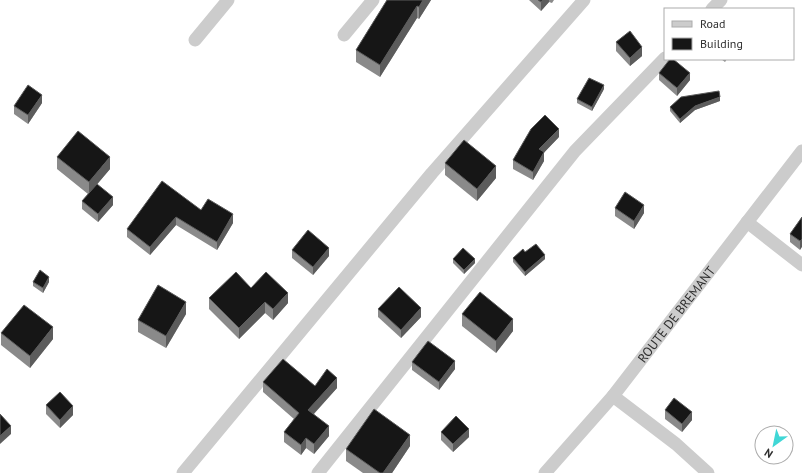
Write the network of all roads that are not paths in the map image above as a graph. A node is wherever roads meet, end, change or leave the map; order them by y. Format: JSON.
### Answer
{"nodes":[{"id":1,"x":228,"y":0,"type":"edge"},
{"id":2,"x":373,"y":0,"type":"edge"},
{"id":3,"x":584,"y":0,"type":"edge"},
{"id":4,"x":721,"y":0,"type":"edge"},
{"id":5,"x":713,"y":8,"type":"edge"},
{"id":6,"x":344,"y":35,"type":"dead end"},
{"id":7,"x":195,"y":40,"type":"dead end"},
{"id":8,"x":664,"y":59,"type":"edge"},
{"id":9,"x":802,"y":151,"type":"edge"},
{"id":10,"x":747,"y":222,"type":"junction"},
{"id":11,"x":802,"y":265,"type":"edge"},
{"id":12,"x":613,"y":396,"type":"junction"},
{"id":13,"x":183,"y":473,"type":"edge"},
{"id":14,"x":318,"y":473,"type":"edge"},
{"id":15,"x":545,"y":473,"type":"edge"},
{"id":16,"x":708,"y":473,"type":"edge"}],
"edges":[{"from":1,"to":7,"type":"street"},
{"from":2,"to":6,"type":"street"},
{"from":3,"to":13,"type":"street"},
{"from":4,"to":5,"type":"street"},
{"from":8,"to":14,"type":"street"},
{"from":9,"to":10,"type":"street","name":"ROUTE DE BREMANT"},
{"from":10,"to":11,"type":"street"},
{"from":10,"to":12,"type":"street","name":"ROUTE DE BREMANT"},
{"from":12,"to":15,"type":"street","name":"ROUTE DE BREMANT"},
{"from":12,"to":16,"type":"street"}]}
